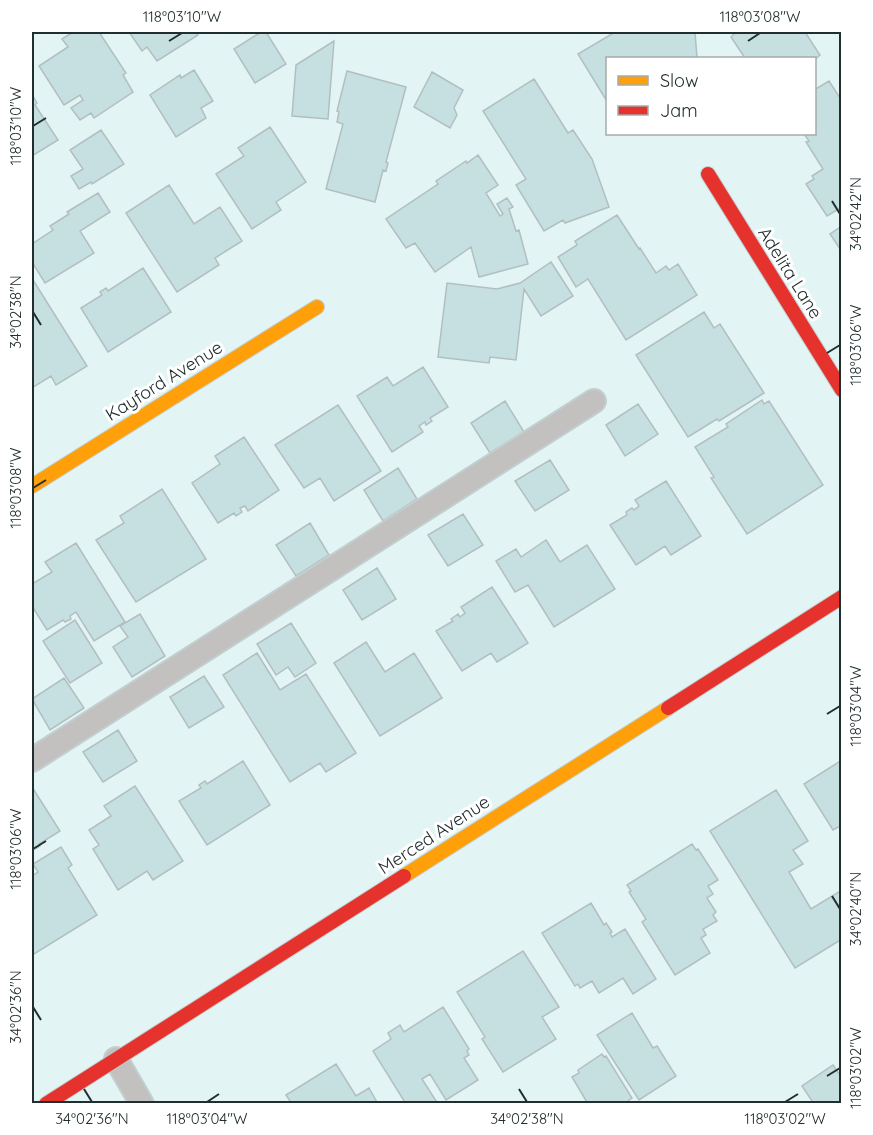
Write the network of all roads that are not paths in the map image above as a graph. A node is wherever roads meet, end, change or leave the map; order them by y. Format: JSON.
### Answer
{"nodes":[{"id":1,"x":708,"y":174,"type":"dead end"},
{"id":2,"x":316,"y":307,"type":"dead end"},
{"id":3,"x":842,"y":390,"type":"edge"},
{"id":4,"x":594,"y":401,"type":"dead end"},
{"id":5,"x":32,"y":486,"type":"edge"},
{"id":6,"x":842,"y":597,"type":"edge"},
{"id":7,"x":32,"y":760,"type":"edge"},
{"id":8,"x":116,"y":1059,"type":"junction"},
{"id":9,"x":46,"y":1104,"type":"edge"},
{"id":10,"x":142,"y":1104,"type":"edge"}],
"edges":[{"from":1,"to":3,"type":"street","name":"Adelita Lane"},
{"from":2,"to":5,"type":"street","name":"Kayford Avenue"},
{"from":4,"to":7,"type":"lane"},
{"from":6,"to":8,"type":"street","name":"Merced Avenue"},
{"from":8,"to":9,"type":"street","name":"Merced Avenue"},
{"from":8,"to":10,"type":"lane"}]}
